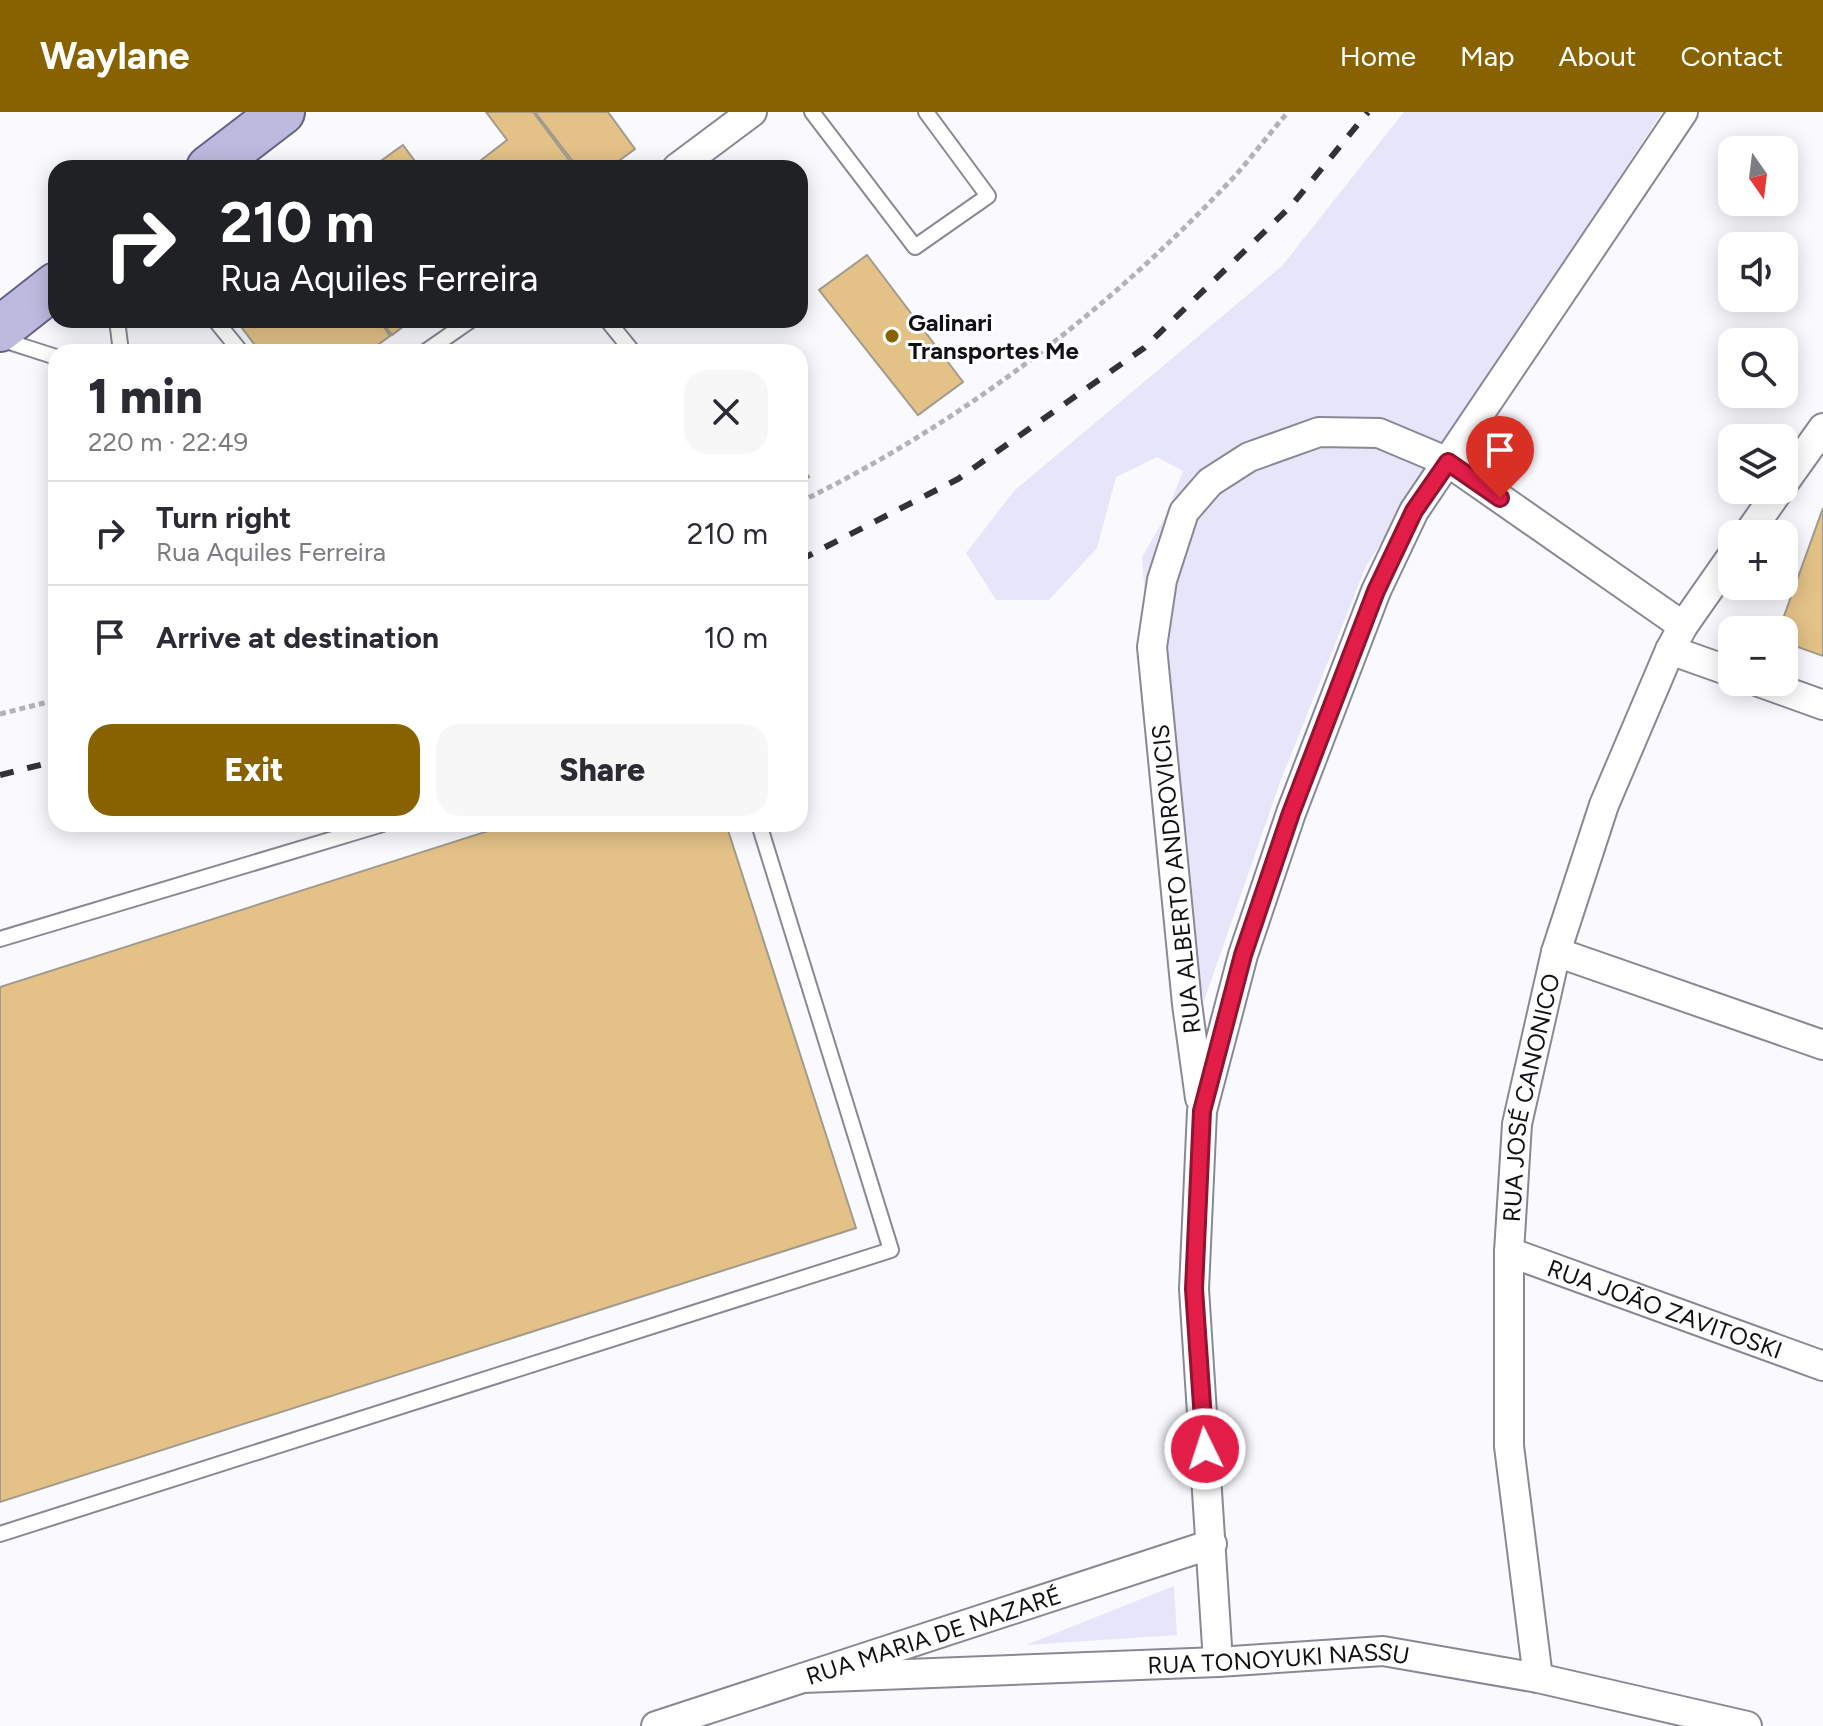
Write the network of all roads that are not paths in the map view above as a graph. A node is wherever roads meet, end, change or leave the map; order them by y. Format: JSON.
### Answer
{"nodes":[{"id":1,"x":282,"y":112,"type":"edge"},
{"id":2,"x":752,"y":112,"type":"edge"},
{"id":3,"x":812,"y":112,"type":"edge"},
{"id":4,"x":926,"y":112,"type":"edge"},
{"id":5,"x":1683,"y":112,"type":"edge"},
{"id":6,"x":219,"y":160,"type":"edge"},
{"id":7,"x":688,"y":160,"type":"edge"},
{"id":8,"x":48,"y":291,"type":"edge"},
{"id":9,"x":222,"y":328,"type":"edge"},
{"id":10,"x":460,"y":328,"type":"edge"},
{"id":11,"x":614,"y":328,"type":"edge"},
{"id":12,"x":0,"y":329,"type":"edge"},
{"id":13,"x":0,"y":339,"type":"edge"},
{"id":14,"x":234,"y":344,"type":"edge"},
{"id":15,"x":436,"y":344,"type":"edge"},
{"id":16,"x":626,"y":344,"type":"edge"},
{"id":17,"x":48,"y":354,"type":"edge"},
{"id":18,"x":1823,"y":428,"type":"edge"},
{"id":19,"x":1448,"y":462,"type":"junction"},
{"id":20,"x":1798,"y":463,"type":"edge"},
{"id":21,"x":1718,"y":576,"type":"edge"},
{"id":22,"x":1676,"y":638,"type":"junction"},
{"id":23,"x":1718,"y":664,"type":"edge"},
{"id":24,"x":1798,"y":696,"type":"edge"},
{"id":25,"x":1823,"y":705,"type":"edge"},
{"id":26,"x":356,"y":832,"type":"edge"},
{"id":27,"x":761,"y":832,"type":"edge"},
{"id":28,"x":0,"y":939,"type":"edge"},
{"id":29,"x":1556,"y":952,"type":"junction"},
{"id":30,"x":1823,"y":1045,"type":"edge"},
{"id":31,"x":1202,"y":1111,"type":"junction"},
{"id":32,"x":1509,"y":1252,"type":"junction"},
{"id":33,"x":1823,"y":1366,"type":"edge"},
{"id":34,"x":0,"y":1534,"type":"edge"},
{"id":35,"x":1212,"y":1544,"type":"junction"},
{"id":36,"x":1218,"y":1662,"type":"junction"},
{"id":37,"x":803,"y":1678,"type":"junction"},
{"id":38,"x":1538,"y":1678,"type":"junction"},
{"id":39,"x":656,"y":1726,"type":"edge"},
{"id":40,"x":1747,"y":1726,"type":"edge"}],
"edges":[{"from":1,"to":6,"type":"main road"},
{"from":2,"to":7,"type":"street"},
{"from":3,"to":4,"type":"lane"},
{"from":5,"to":19,"type":"street","name":"RUA ALBERTO ANDROVICIS"},
{"from":8,"to":12,"type":"main road"},
{"from":9,"to":14,"type":"lane"},
{"from":10,"to":15,"type":"lane"},
{"from":11,"to":16,"type":"lane"},
{"from":13,"to":17,"type":"lane"},
{"from":18,"to":20,"type":"street"},
{"from":19,"to":22,"type":"street","name":"RUA ALBERTO ANDROVICIS"},
{"from":19,"to":31,"type":"street","name":"RUA ALBERTO ANDROVICIS"},
{"from":19,"to":31,"type":"street","name":"RUA ALBERTO ANDROVICIS"},
{"from":21,"to":22,"type":"street","name":"RUA JOSÉ CANONICO"},
{"from":22,"to":23,"type":"street","name":"RUA ALBERTO ANDROVICIS"},
{"from":22,"to":29,"type":"street","name":"RUA JOSÉ CANONICO"},
{"from":24,"to":25,"type":"street"},
{"from":26,"to":28,"type":"lane"},
{"from":27,"to":34,"type":"lane"},
{"from":29,"to":30,"type":"street"},
{"from":29,"to":32,"type":"street","name":"RUA JOSÉ CANONICO"},
{"from":31,"to":35,"type":"street","name":"RUA ALBERTO ANDROVICIS"},
{"from":32,"to":33,"type":"street","name":"RUA JOÃO ZAVITOSKI"},
{"from":32,"to":38,"type":"street","name":"RUA JOSÉ CANONICO"},
{"from":35,"to":36,"type":"street","name":"RUA ALBERTO ANDROVICIS"},
{"from":35,"to":37,"type":"street","name":"RUA MARIA DE NAZARÉ"},
{"from":36,"to":37,"type":"street","name":"RUA TONOYUKI NASSU"},
{"from":36,"to":38,"type":"street","name":"RUA TONOYUKI NASSU"},
{"from":37,"to":39,"type":"street","name":"RUA MARIA DE NAZARÉ"},
{"from":38,"to":40,"type":"street","name":"RUA TONOYUKI NASSU"}]}
